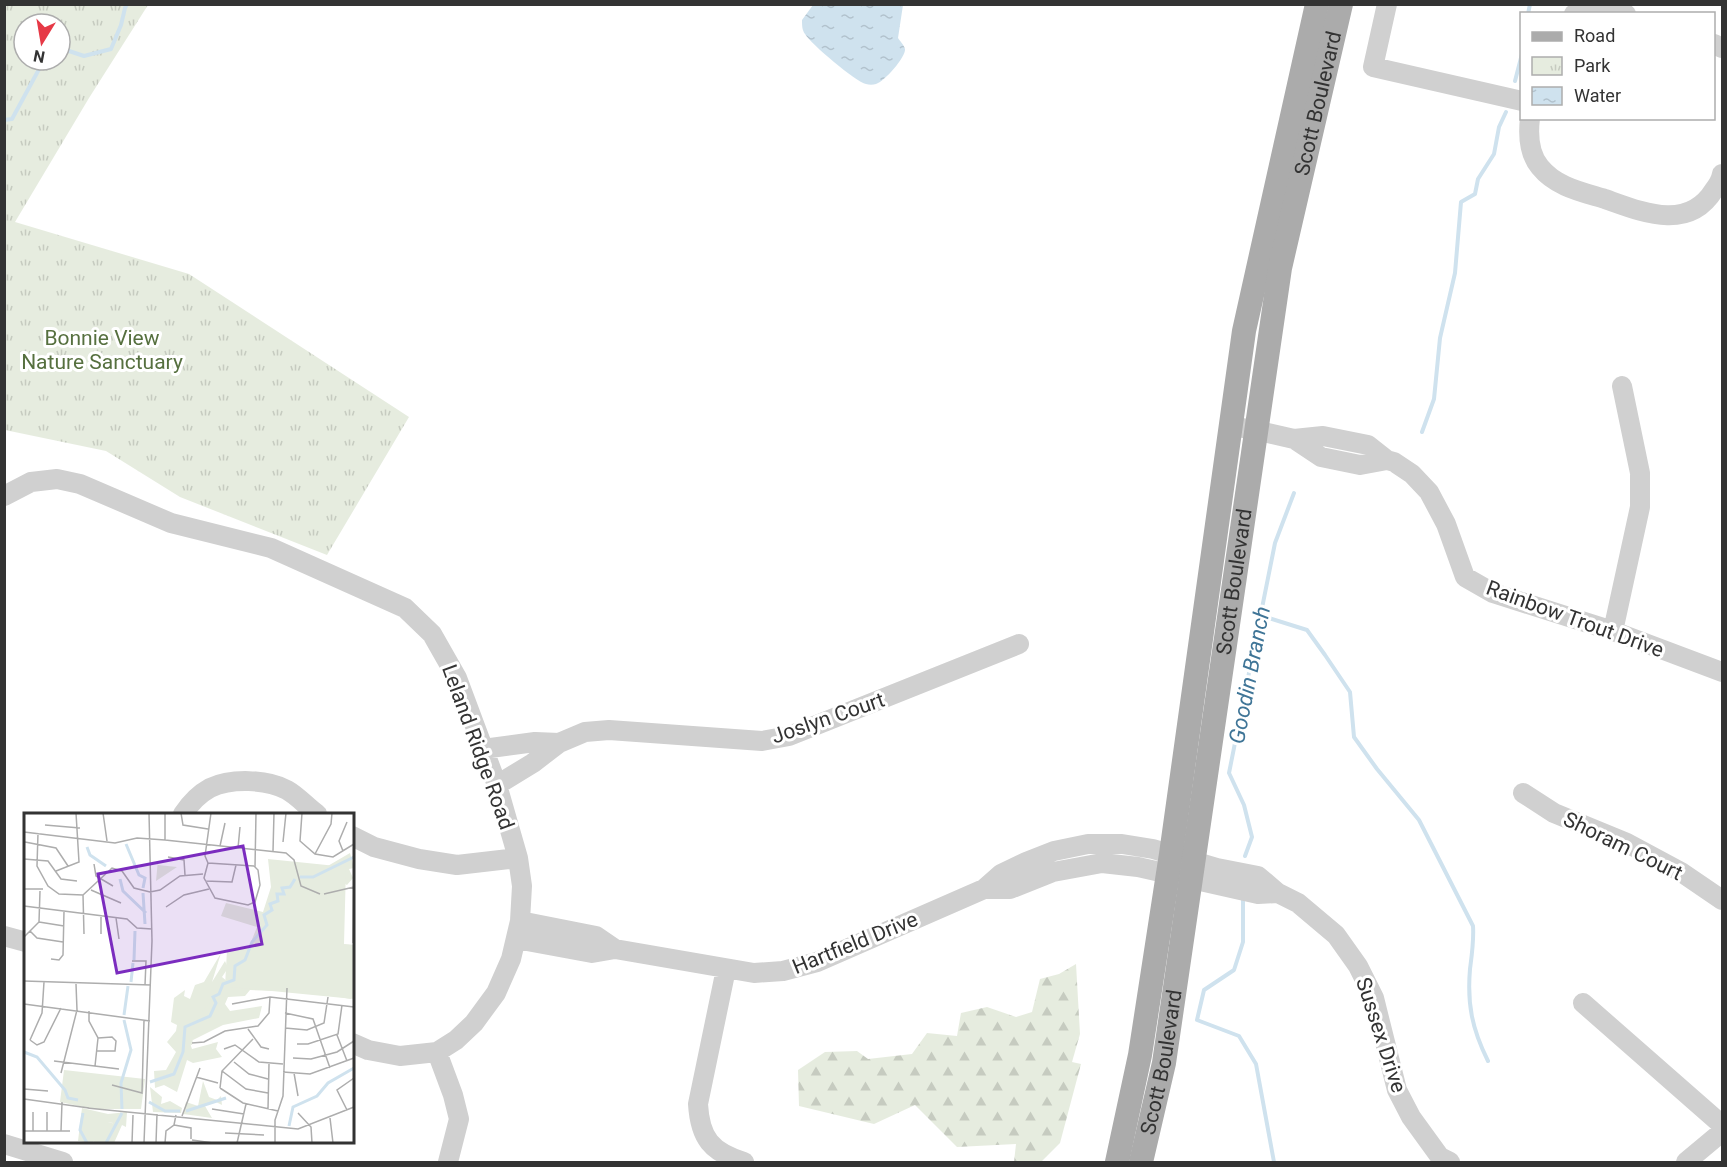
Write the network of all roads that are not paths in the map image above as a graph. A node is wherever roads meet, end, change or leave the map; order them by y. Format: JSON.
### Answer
{"nodes":[{"id":1,"x":1317,"y":4,"type":"edge"},
{"id":2,"x":1341,"y":4,"type":"edge"},
{"id":3,"x":1387,"y":4,"type":"edge"},
{"id":4,"x":1579,"y":12,"type":"edge"},
{"id":5,"x":1613,"y":12,"type":"edge"},
{"id":6,"x":1520,"y":101,"type":"edge"},
{"id":7,"x":1530,"y":120,"type":"edge"},
{"id":8,"x":1722,"y":174,"type":"edge"},
{"id":9,"x":1622,"y":386,"type":"dead end"},
{"id":10,"x":1230,"y":426,"type":"junction"},
{"id":11,"x":1255,"y":430,"type":"junction"},
{"id":12,"x":4,"y":496,"type":"edge"},
{"id":13,"x":1613,"y":631,"type":"junction"},
{"id":14,"x":1019,"y":644,"type":"dead end"},
{"id":15,"x":1722,"y":672,"type":"edge"},
{"id":16,"x":558,"y":743,"type":"junction"},
{"id":17,"x":483,"y":749,"type":"junction"},
{"id":18,"x":496,"y":785,"type":"junction"},
{"id":19,"x":1523,"y":793,"type":"dead end"},
{"id":20,"x":184,"y":813,"type":"edge"},
{"id":21,"x":315,"y":813,"type":"edge"},
{"id":22,"x":354,"y":837,"type":"edge"},
{"id":23,"x":518,"y":858,"type":"junction"},
{"id":24,"x":1169,"y":864,"type":"junction"},
{"id":25,"x":1192,"y":870,"type":"junction"},
{"id":26,"x":1722,"y":900,"type":"edge"},
{"id":27,"x":518,"y":930,"type":"junction"},
{"id":28,"x":4,"y":936,"type":"edge"},
{"id":29,"x":24,"y":941,"type":"edge"},
{"id":30,"x":726,"y":969,"type":"junction"},
{"id":31,"x":1582,"y":1003,"type":"dead end"},
{"id":32,"x":354,"y":1044,"type":"edge"},
{"id":33,"x":437,"y":1052,"type":"junction"},
{"id":34,"x":1722,"y":1125,"type":"edge"},
{"id":35,"x":1722,"y":1132,"type":"edge"},
{"id":36,"x":4,"y":1144,"type":"edge"},
{"id":37,"x":63,"y":1162,"type":"edge"},
{"id":38,"x":448,"y":1162,"type":"edge"},
{"id":39,"x":744,"y":1162,"type":"edge"},
{"id":40,"x":1117,"y":1162,"type":"edge"},
{"id":41,"x":1141,"y":1162,"type":"edge"},
{"id":42,"x":1450,"y":1162,"type":"edge"},
{"id":43,"x":1686,"y":1162,"type":"edge"}],
"edges":[{"from":1,"to":10,"type":"main road","name":"Scott Boulevard"},
{"from":2,"to":11,"type":"main road","name":"Scott Boulevard"},
{"from":3,"to":6,"type":"street"},
{"from":4,"to":5,"type":"street"},
{"from":7,"to":8,"type":"street"},
{"from":9,"to":13,"type":"street"},
{"from":10,"to":11,"type":"street","name":"Rainbow Trout Drive"},
{"from":10,"to":24,"type":"main road","name":"Scott Boulevard"},
{"from":11,"to":13,"type":"street","name":"Rainbow Trout Drive"},
{"from":11,"to":25,"type":"main road","name":"Scott Boulevard"},
{"from":12,"to":17,"type":"street","name":"Leland Ridge Road"},
{"from":13,"to":15,"type":"street","name":"Rainbow Trout Drive"},
{"from":14,"to":16,"type":"street","name":"Joslyn Court"},
{"from":16,"to":17,"type":"street","name":"Joslyn Court"},
{"from":16,"to":18,"type":"street","name":"Joslyn Court"},
{"from":17,"to":18,"type":"street","name":"Leland Ridge Road"},
{"from":18,"to":23,"type":"street","name":"Leland Ridge Road"},
{"from":19,"to":26,"type":"street","name":"Shoram Court"},
{"from":20,"to":21,"type":"street"},
{"from":22,"to":23,"type":"street"},
{"from":23,"to":27,"type":"street","name":"Leland Ridge Road"},
{"from":24,"to":25,"type":"street","name":"Hartfield Drive"},
{"from":24,"to":30,"type":"street","name":"Hartfield Drive"},
{"from":24,"to":40,"type":"main road","name":"Scott Boulevard"},
{"from":25,"to":41,"type":"main road","name":"Scott Boulevard"},
{"from":25,"to":42,"type":"street","name":"Sussex Drive"},
{"from":27,"to":30,"type":"street","name":"Hartfield Drive"},
{"from":27,"to":33,"type":"street","name":"Leland Ridge Road"},
{"from":28,"to":29,"type":"street"},
{"from":30,"to":39,"type":"street"},
{"from":31,"to":34,"type":"street"},
{"from":32,"to":33,"type":"street"},
{"from":33,"to":38,"type":"street"},
{"from":35,"to":43,"type":"street"},
{"from":36,"to":37,"type":"street"}]}
